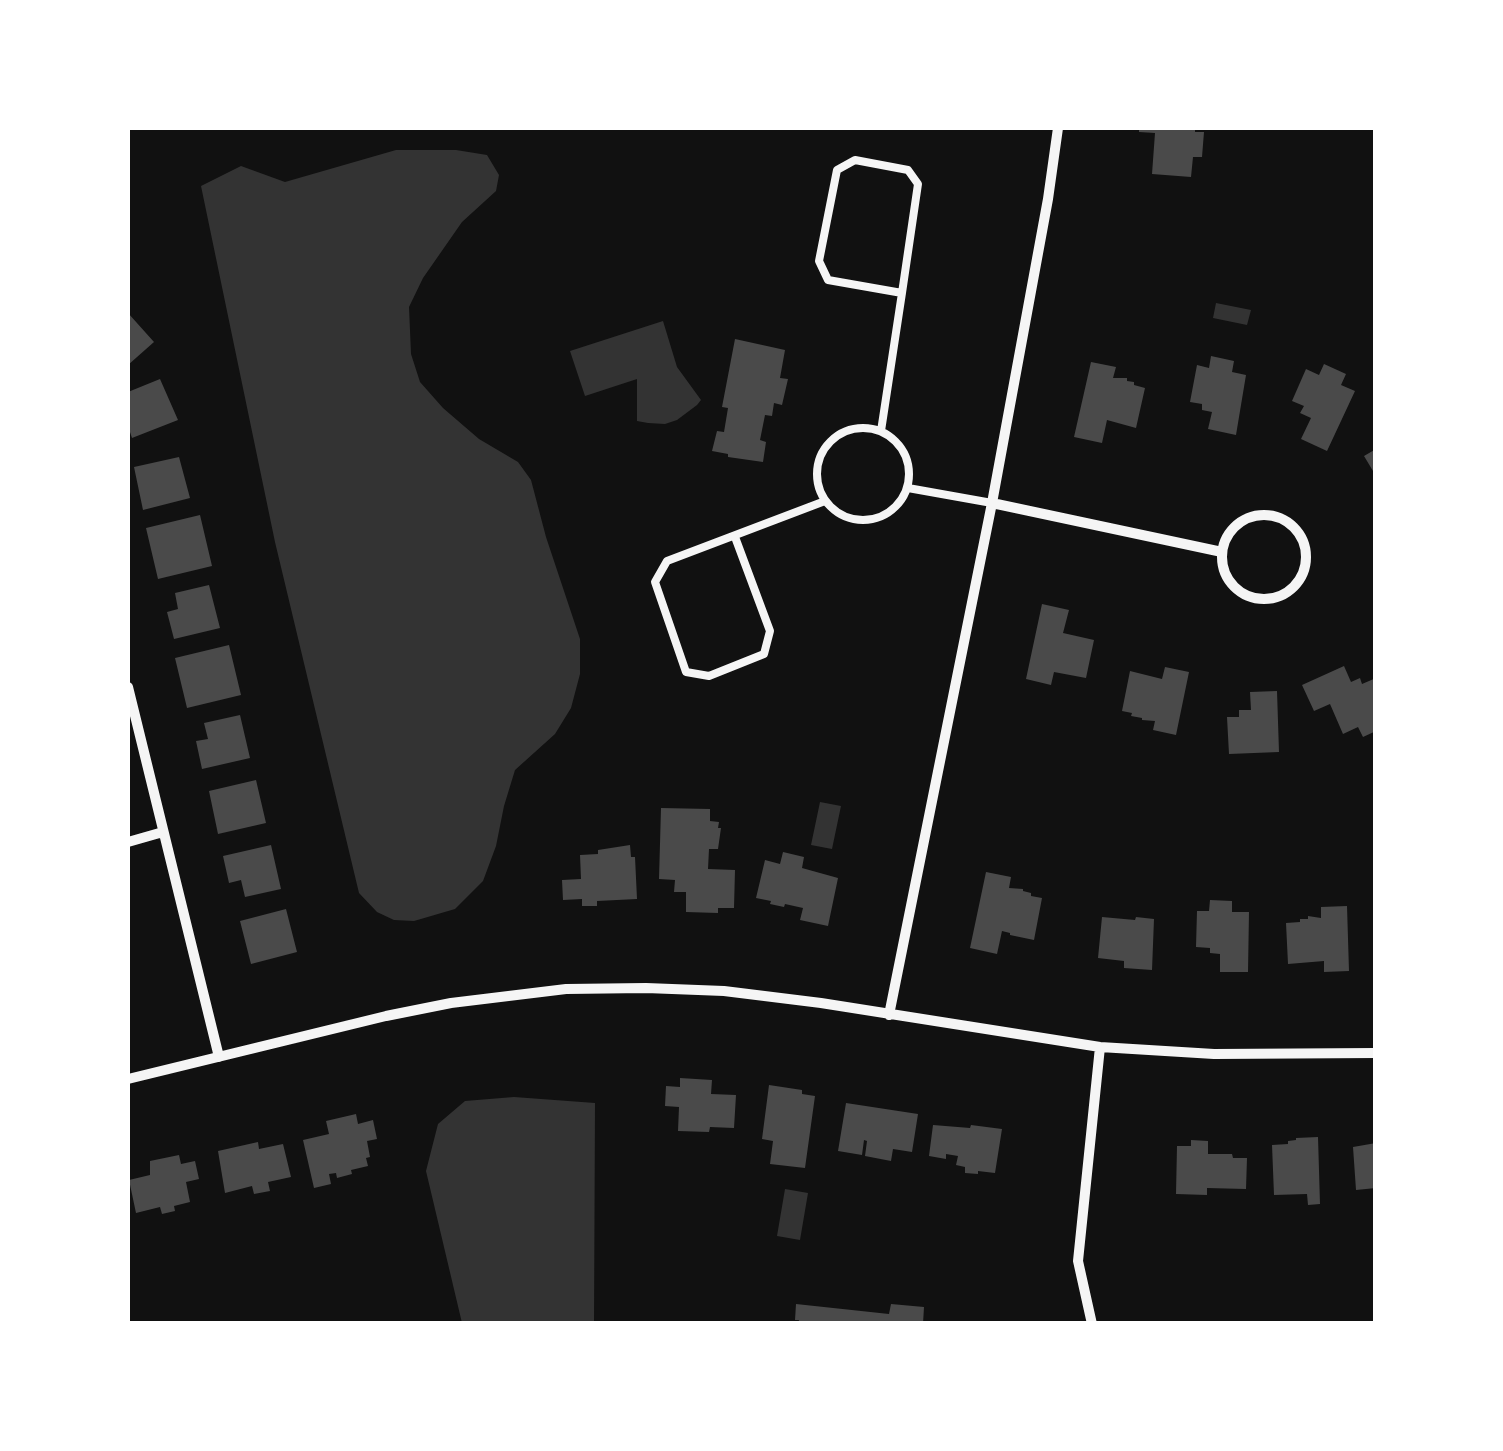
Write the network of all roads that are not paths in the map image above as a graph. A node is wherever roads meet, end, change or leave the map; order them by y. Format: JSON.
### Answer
{"nodes":[{"id":1,"x":1058,"y":128,"type":"edge"},
{"id":2,"x":902,"y":293,"type":"junction"},
{"id":3,"x":881,"y":431,"type":"junction"},
{"id":4,"x":908,"y":488,"type":"junction"},
{"id":5,"x":826,"y":501,"type":"junction"},
{"id":6,"x":992,"y":503,"type":"junction"},
{"id":7,"x":735,"y":536,"type":"junction"},
{"id":8,"x":1222,"y":552,"type":"junction"},
{"id":9,"x":128,"y":687,"type":"edge"},
{"id":10,"x":163,"y":832,"type":"junction"},
{"id":11,"x":128,"y":842,"type":"edge"},
{"id":12,"x":888,"y":1015,"type":"junction"},
{"id":13,"x":1100,"y":1047,"type":"junction"},
{"id":14,"x":1376,"y":1052,"type":"edge"},
{"id":15,"x":219,"y":1057,"type":"junction"},
{"id":16,"x":128,"y":1079,"type":"edge"},
{"id":17,"x":1092,"y":1324,"type":"edge"}],
"edges":[{"from":1,"to":6,"type":"street"},
{"from":2,"to":2,"type":"lane"},
{"from":2,"to":3,"type":"lane"},
{"from":3,"to":4,"type":"lane"},
{"from":3,"to":5,"type":"lane"},
{"from":4,"to":5,"type":"lane"},
{"from":4,"to":6,"type":"lane"},
{"from":5,"to":7,"type":"lane"},
{"from":6,"to":8,"type":"street"},
{"from":6,"to":12,"type":"street"},
{"from":7,"to":7,"type":"lane"},
{"from":8,"to":8,"type":"street"},
{"from":9,"to":10,"type":"street"},
{"from":10,"to":11,"type":"street"},
{"from":10,"to":15,"type":"street"},
{"from":12,"to":13,"type":"street"},
{"from":12,"to":15,"type":"street"},
{"from":13,"to":14,"type":"street"},
{"from":13,"to":17,"type":"street"},
{"from":15,"to":16,"type":"street"}]}
